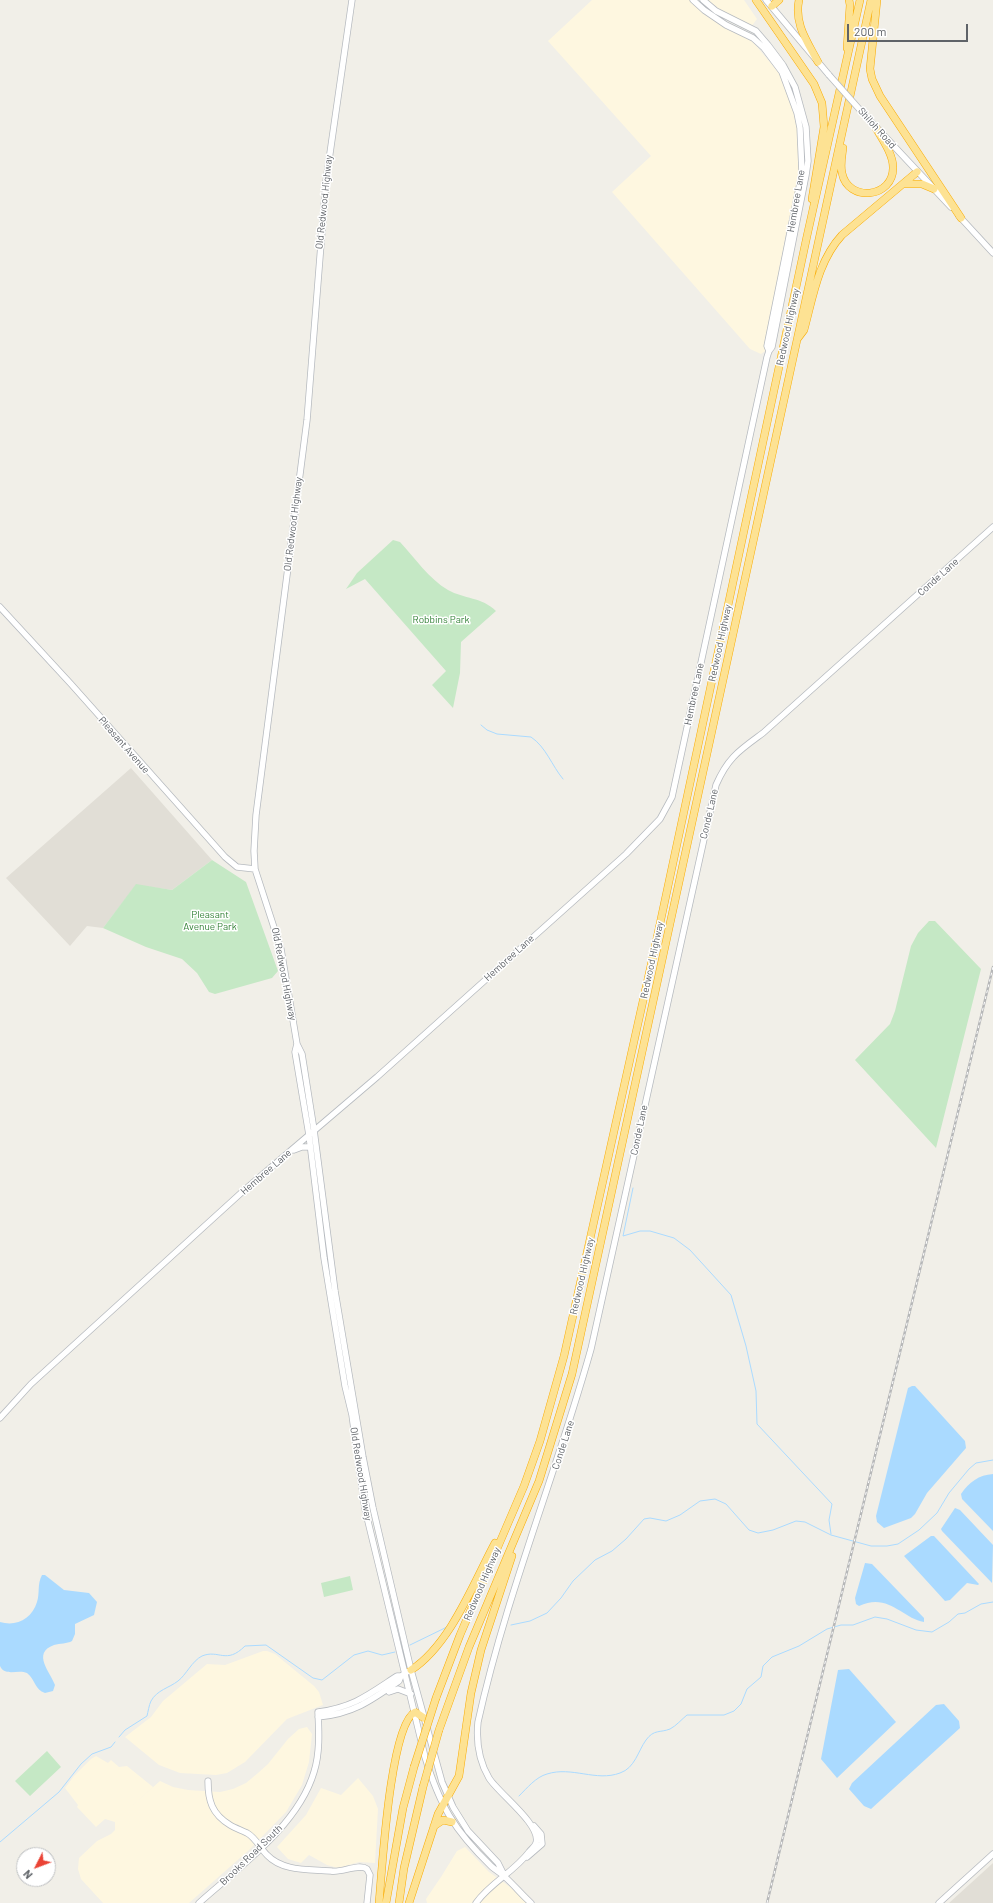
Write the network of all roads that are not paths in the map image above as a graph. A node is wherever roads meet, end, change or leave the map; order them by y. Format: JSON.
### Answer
{"nodes":[{"id":1,"x":352,"y":0,"type":"edge"},
{"id":2,"x":693,"y":0,"type":"edge"},
{"id":3,"x":703,"y":0,"type":"edge"},
{"id":4,"x":756,"y":0,"type":"edge"},
{"id":5,"x":766,"y":0,"type":"edge"},
{"id":6,"x":779,"y":0,"type":"edge"},
{"id":7,"x":799,"y":0,"type":"edge"},
{"id":8,"x":849,"y":0,"type":"edge"},
{"id":9,"x":860,"y":0,"type":"edge"},
{"id":10,"x":871,"y":0,"type":"edge"},
{"id":11,"x":877,"y":0,"type":"edge"},
{"id":12,"x":772,"y":6,"type":"junction"},
{"id":13,"x":704,"y":10,"type":"junction"},
{"id":14,"x":734,"y":20,"type":"junction"},
{"id":15,"x":818,"y":62,"type":"junction"},
{"id":16,"x":844,"y":78,"type":"junction"},
{"id":17,"x":847,"y":113,"type":"junction"},
{"id":18,"x":876,"y":128,"type":"junction"},
{"id":19,"x":918,"y":172,"type":"junction"},
{"id":20,"x":904,"y":184,"type":"junction"},
{"id":21,"x":934,"y":189,"type":"junction"},
{"id":22,"x":961,"y":218,"type":"junction"},
{"id":23,"x":808,"y":236,"type":"junction"},
{"id":24,"x":993,"y":253,"type":"edge"},
{"id":25,"x":796,"y":340,"type":"junction"},
{"id":26,"x":769,"y":351,"type":"junction"},
{"id":27,"x":993,"y":527,"type":"edge"},
{"id":28,"x":0,"y":607,"type":"edge"},
{"id":29,"x":255,"y":869,"type":"junction"},
{"id":30,"x":297,"y":1044,"type":"junction"},
{"id":31,"x":314,"y":1130,"type":"junction"},
{"id":32,"x":309,"y":1135,"type":"junction"},
{"id":33,"x":310,"y":1147,"type":"junction"},
{"id":34,"x":290,"y":1152,"type":"junction"},
{"id":35,"x":0,"y":1418,"type":"edge"},
{"id":36,"x":520,"y":1497,"type":"junction"},
{"id":37,"x":531,"y":1500,"type":"junction"},
{"id":38,"x":406,"y":1673,"type":"junction"},
{"id":39,"x":411,"y":1694,"type":"junction"},
{"id":40,"x":379,"y":1695,"type":"junction"},
{"id":41,"x":415,"y":1712,"type":"junction"},
{"id":42,"x":318,"y":1715,"type":"junction"},
{"id":43,"x":424,"y":1718,"type":"junction"},
{"id":44,"x":208,"y":1781,"type":"dead end"},
{"id":45,"x":448,"y":1796,"type":"junction"},
{"id":46,"x":443,"y":1805,"type":"junction"},
{"id":47,"x":452,"y":1822,"type":"junction"},
{"id":48,"x":434,"y":1826,"type":"junction"},
{"id":49,"x":261,"y":1847,"type":"junction"},
{"id":50,"x":993,"y":1854,"type":"edge"},
{"id":51,"x":504,"y":1876,"type":"junction"},
{"id":52,"x":199,"y":1903,"type":"edge"},
{"id":53,"x":367,"y":1903,"type":"edge"},
{"id":54,"x":380,"y":1903,"type":"edge"},
{"id":55,"x":386,"y":1903,"type":"edge"},
{"id":56,"x":399,"y":1903,"type":"edge"},
{"id":57,"x":409,"y":1903,"type":"edge"},
{"id":58,"x":476,"y":1903,"type":"edge"},
{"id":59,"x":531,"y":1903,"type":"edge"},
{"id":60,"x":938,"y":1903,"type":"edge"}],
"edges":[{"from":1,"to":29,"type":"street","name":"Old Redwood Highway"},
{"from":2,"to":13,"type":"street","name":"Hembree Lane"},
{"from":3,"to":14,"type":"street","name":"Hembree Lane"},
{"from":4,"to":23,"type":"highway"},
{"from":5,"to":12,"type":"street","name":"Shiloh Road"},
{"from":6,"to":12,"type":"highway"},
{"from":7,"to":15,"type":"highway"},
{"from":8,"to":16,"type":"highway"},
{"from":9,"to":16,"type":"highway","name":"Redwood Highway"},
{"from":10,"to":17,"type":"highway","name":"Redwood Highway"},
{"from":11,"to":22,"type":"highway"},
{"from":12,"to":15,"type":"street","name":"Shiloh Road"},
{"from":13,"to":14,"type":"street"},
{"from":13,"to":26,"type":"street","name":"Hembree Lane"},
{"from":14,"to":26,"type":"street","name":"Hembree Lane"},
{"from":15,"to":18,"type":"street","name":"Shiloh Road","bridge":true},
{"from":16,"to":23,"type":"highway","name":"Redwood Highway"},
{"from":17,"to":18,"type":"highway"},
{"from":17,"to":25,"type":"highway","name":"Redwood Highway"},
{"from":18,"to":19,"type":"street","name":"Shiloh Road"},
{"from":19,"to":20,"type":"highway"},
{"from":19,"to":21,"type":"street","name":"Shiloh Road"},
{"from":20,"to":21,"type":"highway"},
{"from":20,"to":25,"type":"highway"},
{"from":21,"to":22,"type":"street","name":"Shiloh Road"},
{"from":22,"to":24,"type":"street","name":"Shiloh Road"},
{"from":23,"to":36,"type":"highway","name":"Redwood Highway"},
{"from":25,"to":37,"type":"highway","name":"Redwood Highway"},
{"from":26,"to":31,"type":"street","name":"Hembree Lane"},
{"from":27,"to":51,"type":"street","name":"Conde Lane"},
{"from":28,"to":29,"type":"street","name":"Pleasant Avenue"},
{"from":29,"to":30,"type":"street","name":"Old Redwood Highway"},
{"from":30,"to":31,"type":"street","name":"Old Redwood Highway"},
{"from":30,"to":32,"type":"street","name":"Old Redwood Highway"},
{"from":31,"to":32,"type":"street","name":"Hembree Lane"},
{"from":31,"to":38,"type":"street","name":"Old Redwood Highway"},
{"from":32,"to":33,"type":"street","name":"Old Redwood Highway"},
{"from":32,"to":34,"type":"street","name":"Hembree Lane"},
{"from":33,"to":34,"type":"street"},
{"from":33,"to":38,"type":"street","name":"Old Redwood Highway"},
{"from":34,"to":35,"type":"street","name":"Hembree Lane"},
{"from":36,"to":38,"type":"highway"},
{"from":36,"to":55,"type":"highway","name":"Redwood Highway","bridge":true},
{"from":37,"to":45,"type":"highway"},
{"from":37,"to":56,"type":"highway","name":"Redwood Highway","bridge":true},
{"from":38,"to":39,"type":"street","name":"Old Redwood Highway"},
{"from":38,"to":40,"type":"street"},
{"from":38,"to":42,"type":"street"},
{"from":38,"to":43,"type":"street","name":"Old Redwood Highway"},
{"from":39,"to":40,"type":"street"},
{"from":39,"to":41,"type":"street","name":"Old Redwood Highway"},
{"from":40,"to":42,"type":"street"},
{"from":41,"to":43,"type":"highway"},
{"from":41,"to":46,"type":"street","name":"Old Redwood Highway"},
{"from":41,"to":54,"type":"highway"},
{"from":42,"to":49,"type":"street","name":"Brooks Road South"},
{"from":43,"to":45,"type":"street","name":"Old Redwood Highway"},
{"from":44,"to":49,"type":"street"},
{"from":45,"to":46,"type":"highway"},
{"from":45,"to":51,"type":"street","name":"Old Redwood Highway"},
{"from":46,"to":47,"type":"street","name":"Old Redwood Highway"},
{"from":46,"to":48,"type":"highway"},
{"from":47,"to":48,"type":"highway"},
{"from":47,"to":51,"type":"street","name":"Old Redwood Highway"},
{"from":48,"to":57,"type":"highway"},
{"from":49,"to":52,"type":"street","name":"Brooks Road South"},
{"from":49,"to":53,"type":"street"},
{"from":50,"to":60,"type":"street"},
{"from":51,"to":58,"type":"street"},
{"from":51,"to":59,"type":"street"}]}
